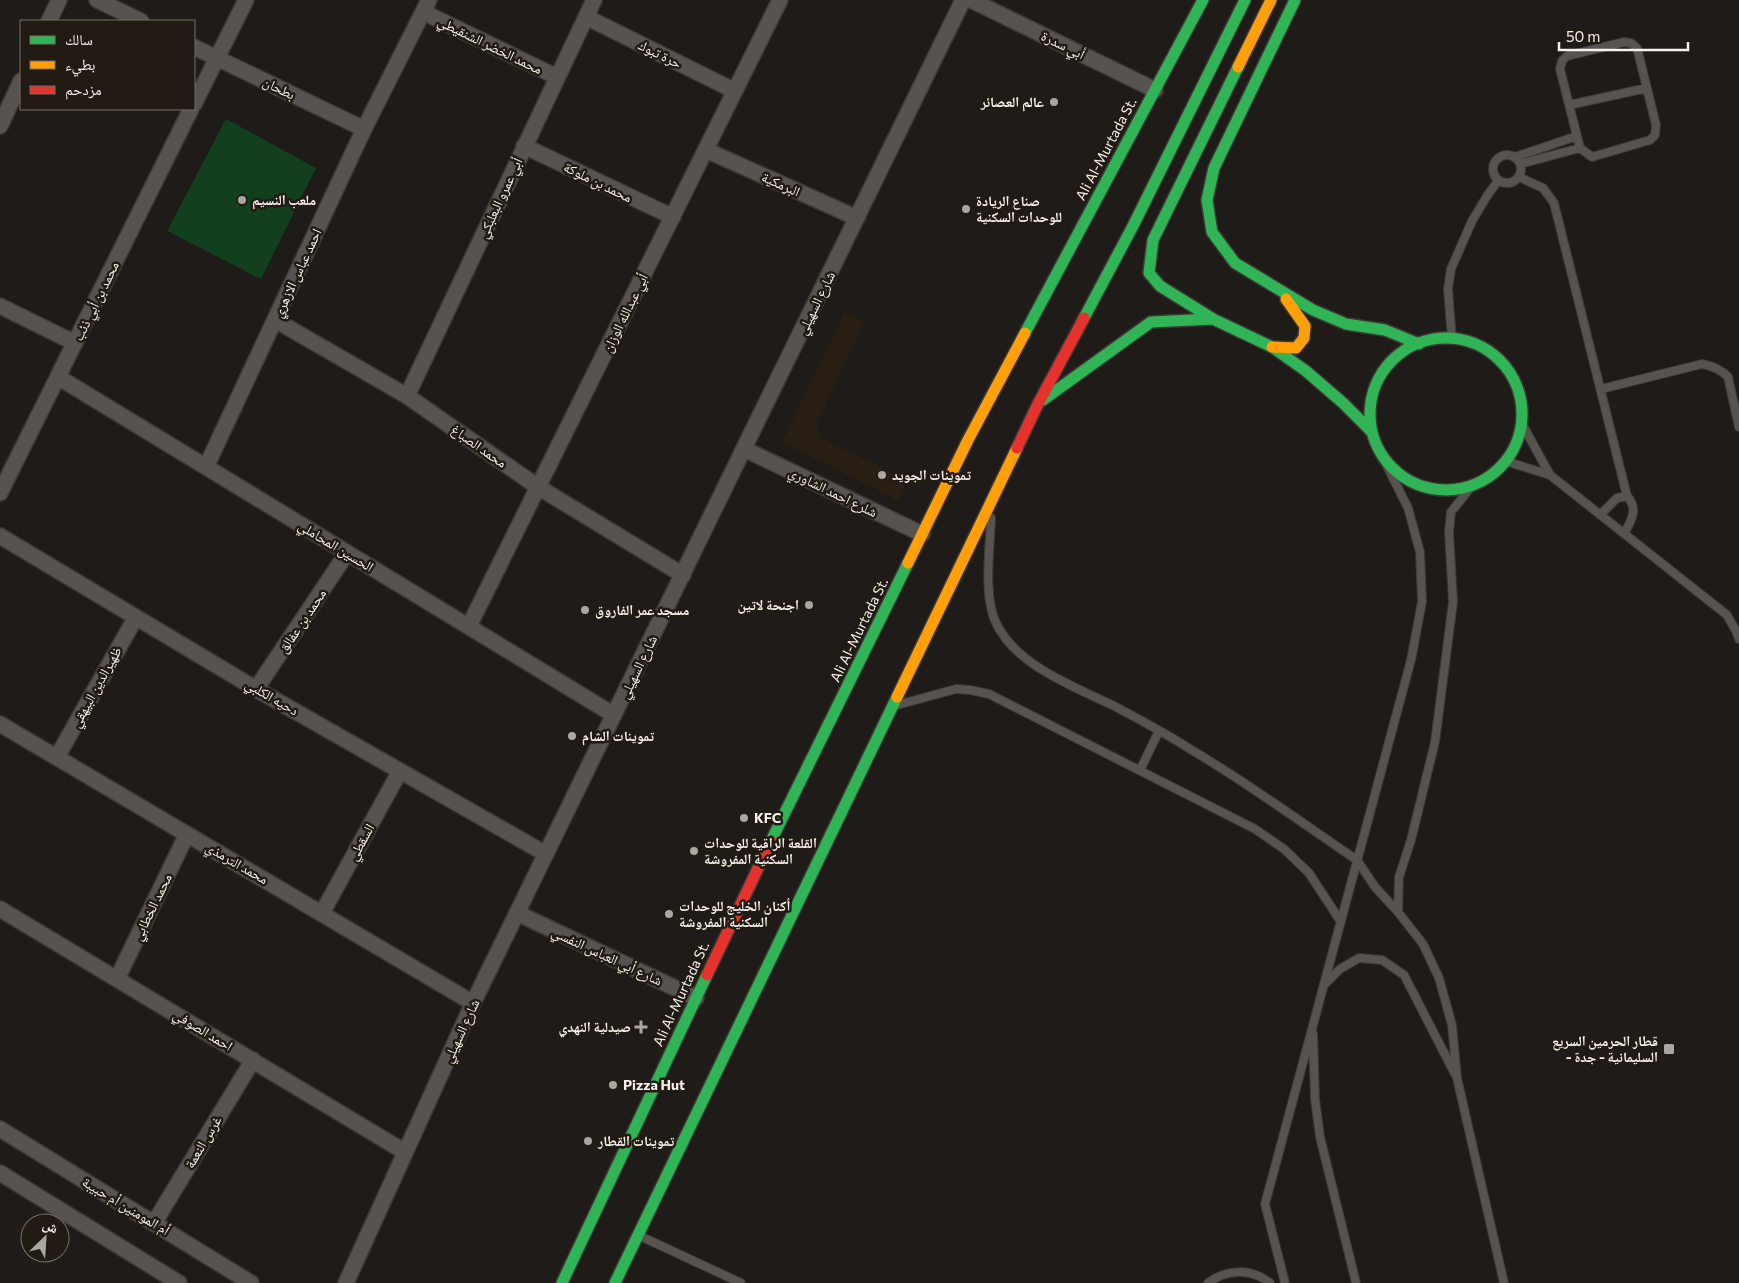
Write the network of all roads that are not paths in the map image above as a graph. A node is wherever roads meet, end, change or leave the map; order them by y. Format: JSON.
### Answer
{"nodes":[{"id":1,"x":59,"y":0,"type":"edge"},
{"id":2,"x":97,"y":0,"type":"edge"},
{"id":3,"x":246,"y":0,"type":"edge"},
{"id":4,"x":594,"y":0,"type":"edge"},
{"id":5,"x":780,"y":0,"type":"edge"},
{"id":6,"x":963,"y":0,"type":"edge"},
{"id":7,"x":971,"y":0,"type":"edge"},
{"id":8,"x":1203,"y":0,"type":"edge"},
{"id":9,"x":1245,"y":0,"type":"edge"},
{"id":10,"x":1271,"y":0,"type":"edge"},
{"id":11,"x":1295,"y":0,"type":"edge"},
{"id":12,"x":426,"y":6,"type":"edge"},
{"id":13,"x":586,"y":16,"type":"junction"},
{"id":14,"x":49,"y":20,"type":"edge"},
{"id":15,"x":139,"y":20,"type":"edge"},
{"id":16,"x":195,"y":47,"type":"edge"},
{"id":17,"x":217,"y":58,"type":"junction"},
{"id":18,"x":557,"y":77,"type":"junction"},
{"id":19,"x":20,"y":83,"type":"edge"},
{"id":20,"x":1647,"y":88,"type":"junction"},
{"id":21,"x":1155,"y":90,"type":"junction"},
{"id":22,"x":735,"y":91,"type":"junction"},
{"id":23,"x":195,"y":102,"type":"edge"},
{"id":24,"x":1569,"y":105,"type":"junction"},
{"id":25,"x":191,"y":110,"type":"edge"},
{"id":26,"x":0,"y":126,"type":"edge"},
{"id":27,"x":364,"y":129,"type":"junction"},
{"id":28,"x":1577,"y":136,"type":"junction"},
{"id":29,"x":524,"y":146,"type":"junction"},
{"id":30,"x":1580,"y":148,"type":"junction"},
{"id":31,"x":706,"y":150,"type":"junction"},
{"id":32,"x":1518,"y":160,"type":"junction"},
{"id":33,"x":1519,"y":177,"type":"junction"},
{"id":34,"x":1498,"y":181,"type":"junction"},
{"id":35,"x":673,"y":217,"type":"junction"},
{"id":36,"x":857,"y":218,"type":"junction"},
{"id":37,"x":1280,"y":291,"type":"junction"},
{"id":38,"x":0,"y":306,"type":"edge"},
{"id":39,"x":1213,"y":319,"type":"junction"},
{"id":40,"x":275,"y":320,"type":"junction"},
{"id":41,"x":1452,"y":340,"type":"junction"},
{"id":42,"x":75,"y":343,"type":"junction"},
{"id":43,"x":1419,"y":344,"type":"junction"},
{"id":44,"x":1272,"y":348,"type":"junction"},
{"id":45,"x":58,"y":377,"type":"junction"},
{"id":46,"x":1601,"y":389,"type":"junction"},
{"id":47,"x":407,"y":396,"type":"junction"},
{"id":48,"x":1038,"y":404,"type":"junction"},
{"id":49,"x":1521,"y":422,"type":"junction"},
{"id":50,"x":1739,"y":427,"type":"edge"},
{"id":51,"x":1371,"y":431,"type":"junction"},
{"id":52,"x":744,"y":449,"type":"junction"},
{"id":53,"x":1384,"y":460,"type":"junction"},
{"id":54,"x":1505,"y":461,"type":"junction"},
{"id":55,"x":206,"y":467,"type":"junction"},
{"id":56,"x":1550,"y":474,"type":"junction"},
{"id":57,"x":538,"y":487,"type":"junction"},
{"id":58,"x":1471,"y":487,"type":"junction"},
{"id":59,"x":0,"y":493,"type":"edge"},
{"id":60,"x":1627,"y":496,"type":"junction"},
{"id":61,"x":991,"y":502,"type":"junction"},
{"id":62,"x":1600,"y":515,"type":"junction"},
{"id":63,"x":922,"y":534,"type":"junction"},
{"id":64,"x":1624,"y":534,"type":"junction"},
{"id":65,"x":0,"y":536,"type":"edge"},
{"id":66,"x":347,"y":553,"type":"junction"},
{"id":67,"x":682,"y":575,"type":"junction"},
{"id":68,"x":136,"y":617,"type":"junction"},
{"id":69,"x":469,"y":626,"type":"junction"},
{"id":70,"x":1739,"y":639,"type":"edge"},
{"id":71,"x":256,"y":688,"type":"junction"},
{"id":72,"x":893,"y":706,"type":"junction"},
{"id":73,"x":614,"y":715,"type":"junction"},
{"id":74,"x":0,"y":724,"type":"edge"},
{"id":75,"x":1159,"y":731,"type":"junction"},
{"id":76,"x":57,"y":757,"type":"junction"},
{"id":77,"x":1140,"y":770,"type":"junction"},
{"id":78,"x":400,"y":771,"type":"junction"},
{"id":79,"x":187,"y":834,"type":"junction"},
{"id":80,"x":546,"y":854,"type":"junction"},
{"id":81,"x":1357,"y":860,"type":"junction"},
{"id":82,"x":0,"y":909,"type":"edge"},
{"id":83,"x":1398,"y":912,"type":"junction"},
{"id":84,"x":322,"y":913,"type":"junction"},
{"id":85,"x":517,"y":913,"type":"junction"},
{"id":86,"x":1341,"y":922,"type":"junction"},
{"id":87,"x":116,"y":979,"type":"junction"},
{"id":88,"x":1324,"y":986,"type":"junction"},
{"id":89,"x":696,"y":998,"type":"junction"},
{"id":90,"x":474,"y":1003,"type":"junction"},
{"id":91,"x":1313,"y":1024,"type":"junction"},
{"id":92,"x":253,"y":1060,"type":"junction"},
{"id":93,"x":1457,"y":1078,"type":"junction"},
{"id":94,"x":0,"y":1129,"type":"edge"},
{"id":95,"x":405,"y":1152,"type":"junction"},
{"id":96,"x":0,"y":1173,"type":"edge"},
{"id":97,"x":154,"y":1223,"type":"junction"},
{"id":98,"x":638,"y":1236,"type":"junction"},
{"id":99,"x":179,"y":1283,"type":"edge"},
{"id":100,"x":251,"y":1283,"type":"edge"},
{"id":101,"x":346,"y":1283,"type":"edge"},
{"id":102,"x":562,"y":1283,"type":"edge"},
{"id":103,"x":615,"y":1283,"type":"edge"},
{"id":104,"x":741,"y":1283,"type":"edge"},
{"id":105,"x":1208,"y":1283,"type":"edge"},
{"id":106,"x":1270,"y":1283,"type":"edge"},
{"id":107,"x":1285,"y":1283,"type":"edge"},
{"id":108,"x":1356,"y":1283,"type":"edge"},
{"id":109,"x":1504,"y":1283,"type":"edge"}],
"edges":[{"from":1,"to":14,"type":"street"},
{"from":2,"to":15,"type":"street"},
{"from":3,"to":17,"type":"street"},
{"from":4,"to":13,"type":"street","name":"أبي عمرو البعلبكي"},
{"from":5,"to":22,"type":"street","name":"أبي عبدالله الوزان"},
{"from":6,"to":36,"type":"street","name":"شارع السهيلي"},
{"from":7,"to":21,"type":"street","name":"أبي سدرة"},
{"from":8,"to":21,"type":"main road","name":"Ali Al-Murtada St."},
{"from":9,"to":48,"type":"main road"},
{"from":10,"to":39,"type":"main road"},
{"from":11,"to":37,"type":"main road"},
{"from":12,"to":18,"type":"street","name":"محمد الخضر الشنقيطي"},
{"from":12,"to":27,"type":"street","name":"احمد عباس الازهري"},
{"from":13,"to":18,"type":"street","name":"أبي عمرو البعلبكي"},
{"from":13,"to":22,"type":"street","name":"حرة تبوك"},
{"from":16,"to":17,"type":"street","name":"بطحان"},
{"from":17,"to":23,"type":"street"},
{"from":17,"to":27,"type":"street","name":"بطحان"},
{"from":18,"to":29,"type":"street","name":"أبي عمرو البعلبكي"},
{"from":19,"to":26,"type":"street"},
{"from":20,"to":24,"type":"lane"},
{"from":20,"to":24,"type":"lane"},
{"from":20,"to":30,"type":"lane"},
{"from":21,"to":63,"type":"main road","name":"Ali Al-Murtada St."},
{"from":22,"to":31,"type":"street","name":"أبي عبدالله الوزان"},
{"from":24,"to":28,"type":"lane"},
{"from":25,"to":42,"type":"street","name":"محمد بن أبي ذئب"},
{"from":27,"to":40,"type":"street","name":"احمد عباس الازهري"},
{"from":28,"to":30,"type":"lane"},
{"from":28,"to":32,"type":"lane"},
{"from":29,"to":35,"type":"street","name":"محمد بن ملوكة"},
{"from":29,"to":47,"type":"street","name":"أبي عمرو البعلبكي"},
{"from":30,"to":32,"type":"lane"},
{"from":31,"to":35,"type":"street","name":"أبي عبدالله الوزان"},
{"from":31,"to":36,"type":"street","name":"البرمكية"},
{"from":32,"to":33,"type":"lane"},
{"from":32,"to":34,"type":"lane"},
{"from":33,"to":34,"type":"lane"},
{"from":33,"to":46,"type":"lane"},
{"from":34,"to":41,"type":"lane"},
{"from":35,"to":57,"type":"street","name":"أبي عبدالله الوزان"},
{"from":36,"to":52,"type":"street","name":"شارع السهيلي"},
{"from":37,"to":43,"type":"main road"},
{"from":37,"to":44,"type":"main road"},
{"from":38,"to":42,"type":"street"},
{"from":39,"to":44,"type":"main road"},
{"from":39,"to":48,"type":"main road"},
{"from":40,"to":47,"type":"street","name":"محمد الصباغ"},
{"from":40,"to":55,"type":"street","name":"احمد عباس الازهري"},
{"from":41,"to":43,"type":"main road"},
{"from":41,"to":49,"type":"main road"},
{"from":42,"to":45,"type":"street","name":"محمد بن أبي ذئب"},
{"from":43,"to":51,"type":"main road"},
{"from":44,"to":51,"type":"main road"},
{"from":45,"to":55,"type":"street","name":"الحسين المحاملي"},
{"from":45,"to":59,"type":"street","name":"محمد بن أبي ذئب"},
{"from":46,"to":50,"type":"lane"},
{"from":46,"to":60,"type":"lane"},
{"from":47,"to":57,"type":"street","name":"محمد الصباغ"},
{"from":48,"to":61,"type":"main road"},
{"from":49,"to":54,"type":"main road"},
{"from":49,"to":56,"type":"lane"},
{"from":51,"to":53,"type":"main road"},
{"from":52,"to":63,"type":"street","name":"شلرع احمد الشاوري"},
{"from":52,"to":67,"type":"street","name":"شارع السهيلي"},
{"from":53,"to":58,"type":"main road"},
{"from":53,"to":81,"type":"lane"},
{"from":54,"to":56,"type":"lane"},
{"from":54,"to":58,"type":"main road"},
{"from":55,"to":66,"type":"street","name":"الحسين المحاملي"},
{"from":56,"to":62,"type":"lane"},
{"from":57,"to":67,"type":"street","name":"محمد الصباغ"},
{"from":57,"to":69,"type":"street","name":"أبي عبدالله الوزان"},
{"from":58,"to":83,"type":"lane"},
{"from":60,"to":62,"type":"lane"},
{"from":60,"to":64,"type":"lane"},
{"from":61,"to":72,"type":"main road"},
{"from":61,"to":75,"type":"lane"},
{"from":62,"to":64,"type":"lane"},
{"from":63,"to":89,"type":"main road","name":"Ali Al-Murtada St."},
{"from":64,"to":70,"type":"lane"},
{"from":65,"to":68,"type":"street","name":"دحيه الكلبي"},
{"from":66,"to":69,"type":"street","name":"الحسين المحاملي"},
{"from":66,"to":71,"type":"street","name":"محمد بن عفالق"},
{"from":67,"to":73,"type":"street","name":"شارع السهيلي"},
{"from":68,"to":71,"type":"street","name":"دحيه الكلبي"},
{"from":68,"to":76,"type":"street","name":"ظهيرالدين البيهقي"},
{"from":69,"to":73,"type":"street","name":"الحسين المحاملي"},
{"from":71,"to":78,"type":"street","name":"دحيه الكلبي"},
{"from":72,"to":77,"type":"lane"},
{"from":72,"to":98,"type":"main road"},
{"from":73,"to":80,"type":"street","name":"شارع السهيلي"},
{"from":74,"to":76,"type":"street","name":"محمد الترمذي"},
{"from":75,"to":77,"type":"lane"},
{"from":75,"to":81,"type":"lane"},
{"from":76,"to":79,"type":"street","name":"محمد الترمذي"},
{"from":77,"to":86,"type":"lane"},
{"from":78,"to":80,"type":"street","name":"دحيه الكلبي"},
{"from":78,"to":84,"type":"street","name":"السقطي"},
{"from":79,"to":84,"type":"street","name":"محمد الترمذي"},
{"from":79,"to":87,"type":"street","name":"محمد الخطابي"},
{"from":80,"to":85,"type":"street","name":"شارع السهيلي"},
{"from":81,"to":83,"type":"lane"},
{"from":81,"to":86,"type":"lane"},
{"from":82,"to":87,"type":"street","name":"احمد الصوفي"},
{"from":83,"to":93,"type":"lane"},
{"from":84,"to":90,"type":"street","name":"محمد الترمذي"},
{"from":85,"to":89,"type":"street","name":"شارع أبي العباس النفسي"},
{"from":85,"to":90,"type":"street","name":"شارع السهيلي"},
{"from":86,"to":88,"type":"lane"},
{"from":87,"to":92,"type":"street","name":"احمد الصوفي"},
{"from":88,"to":91,"type":"lane"},
{"from":88,"to":93,"type":"lane"},
{"from":89,"to":102,"type":"main road","name":"Ali Al-Murtada St."},
{"from":90,"to":95,"type":"street","name":"شارع السهيلي"},
{"from":91,"to":107,"type":"lane"},
{"from":91,"to":108,"type":"lane"},
{"from":92,"to":95,"type":"street","name":"احمد الصوفي"},
{"from":92,"to":97,"type":"street","name":"غرس النعمة"},
{"from":93,"to":109,"type":"lane"},
{"from":94,"to":97,"type":"street","name":"أم المومنين أم حبيبة"},
{"from":95,"to":101,"type":"street","name":"شارع السهيلي"},
{"from":96,"to":99,"type":"street"},
{"from":97,"to":100,"type":"street","name":"أم المومنين أم حبيبة"},
{"from":98,"to":103,"type":"main road"},
{"from":98,"to":104,"type":"lane"},
{"from":105,"to":106,"type":"lane"}]}
